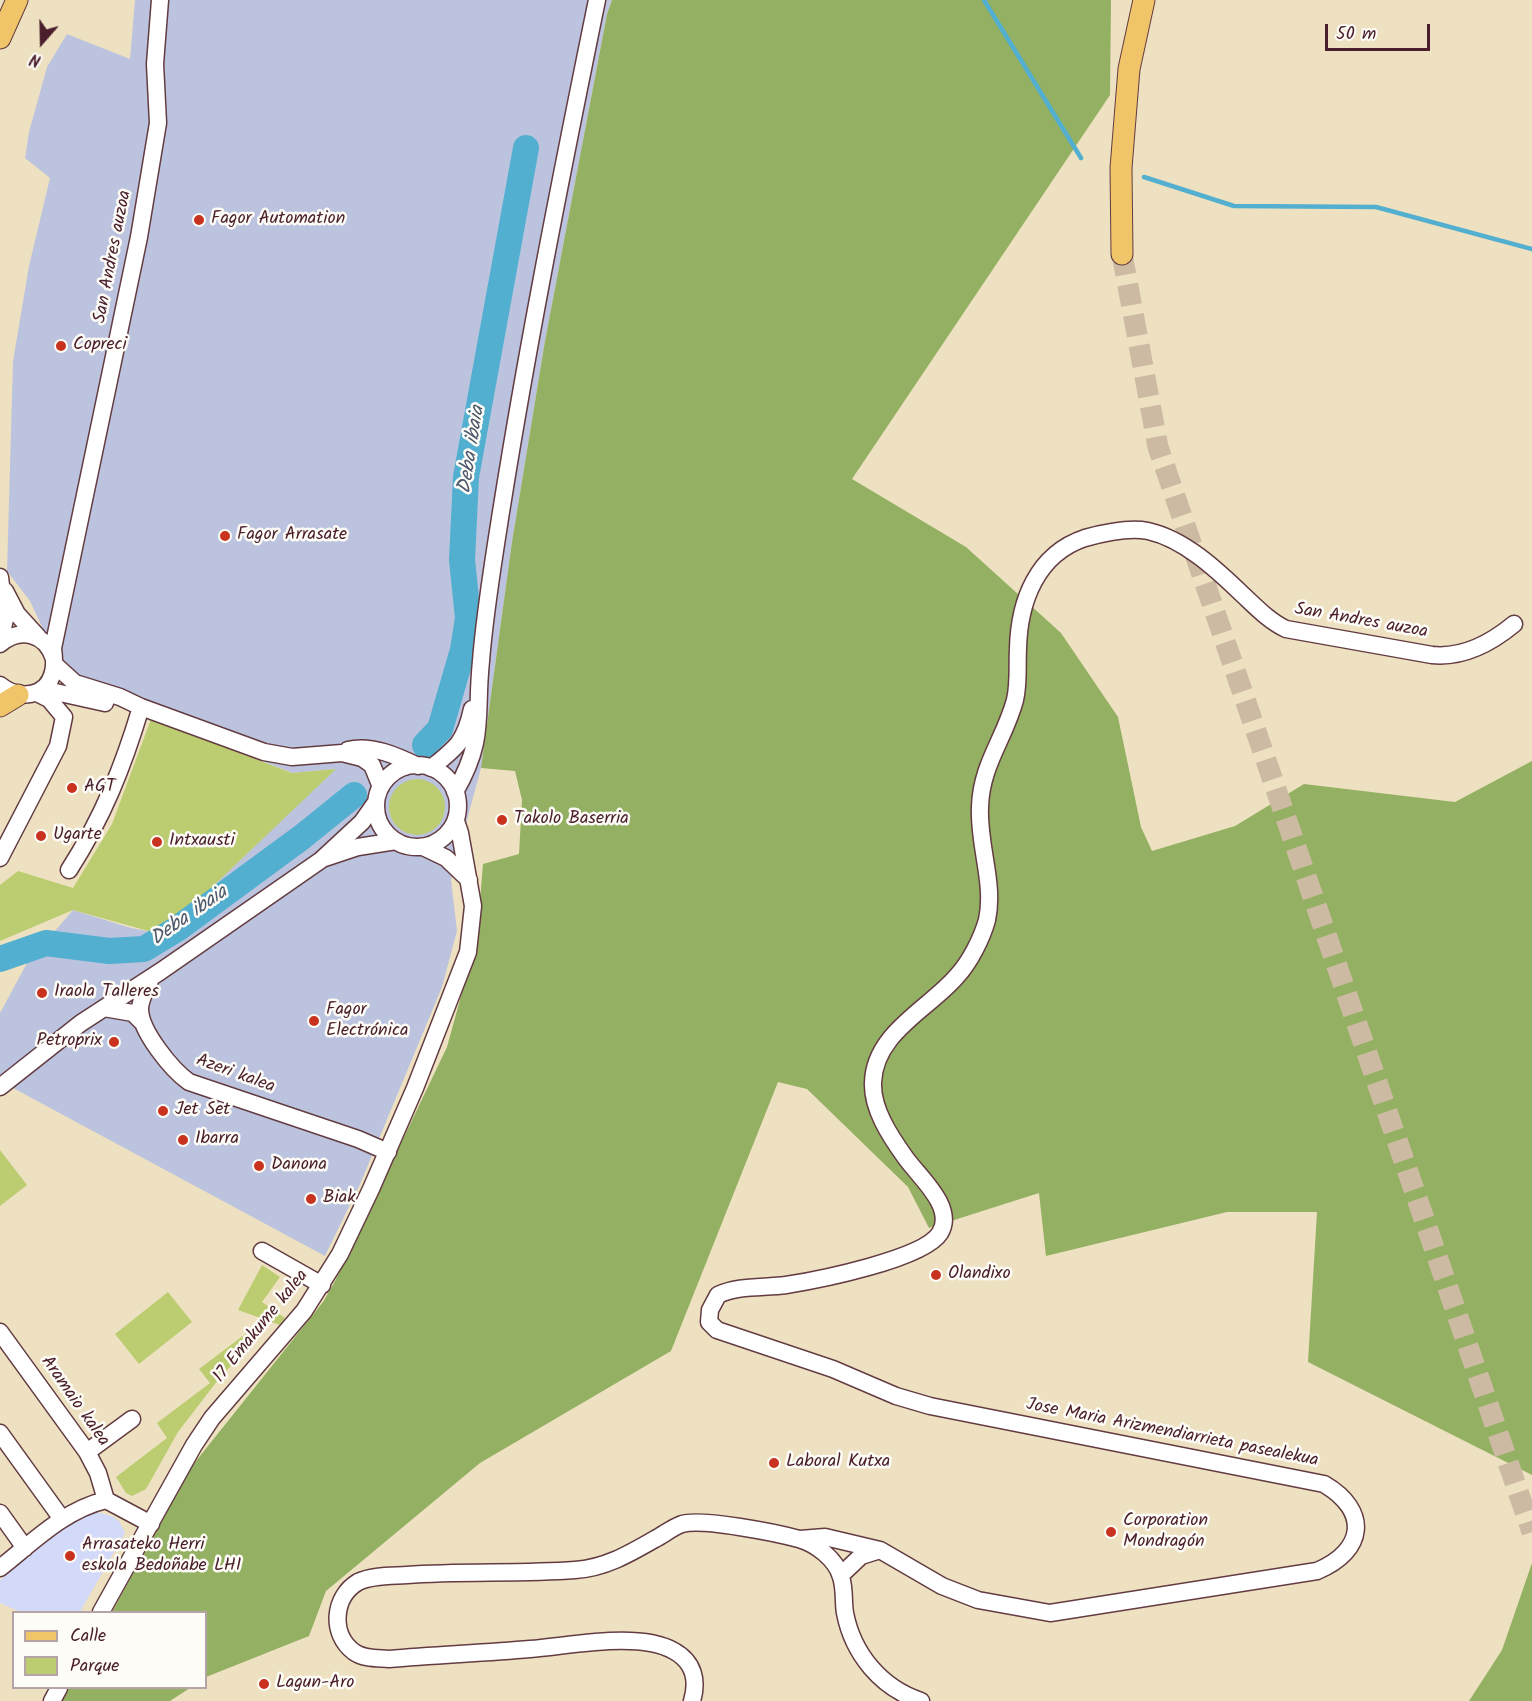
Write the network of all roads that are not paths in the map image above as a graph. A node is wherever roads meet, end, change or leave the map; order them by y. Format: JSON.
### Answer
{"nodes":[{"id":1,"x":17,"y":0,"type":"edge"},
{"id":2,"x":160,"y":0,"type":"edge"},
{"id":3,"x":597,"y":0,"type":"edge"},
{"id":4,"x":1144,"y":0,"type":"edge"},
{"id":5,"x":0,"y":38,"type":"edge"},
{"id":6,"x":1122,"y":254,"type":"tunnel mouth"},
{"id":7,"x":1,"y":581,"type":"edge"},
{"id":8,"x":1514,"y":624,"type":"dead end"},
{"id":9,"x":38,"y":637,"type":"junction"},
{"id":10,"x":0,"y":643,"type":"edge"},
{"id":11,"x":54,"y":662,"type":"junction"},
{"id":12,"x":478,"y":685,"type":"junction"},
{"id":13,"x":19,"y":694,"type":"edge"},
{"id":14,"x":86,"y":699,"type":"junction"},
{"id":15,"x":141,"y":707,"type":"junction"},
{"id":16,"x":64,"y":717,"type":"junction"},
{"id":17,"x":342,"y":753,"type":"junction"},
{"id":18,"x":424,"y":767,"type":"junction"},
{"id":19,"x":455,"y":792,"type":"junction"},
{"id":20,"x":379,"y":795,"type":"junction"},
{"id":21,"x":456,"y":821,"type":"junction"},
{"id":22,"x":396,"y":841,"type":"junction"},
{"id":23,"x":423,"y":847,"type":"junction"},
{"id":24,"x":0,"y":858,"type":"edge"},
{"id":25,"x":321,"y":860,"type":"junction"},
{"id":26,"x":69,"y":870,"type":"dead end"},
{"id":27,"x":469,"y":880,"type":"junction"},
{"id":28,"x":151,"y":978,"type":"junction"},
{"id":29,"x":104,"y":1008,"type":"junction"},
{"id":30,"x":143,"y":1023,"type":"junction"},
{"id":31,"x":0,"y":1087,"type":"edge"},
{"id":32,"x":385,"y":1150,"type":"junction"},
{"id":33,"x":262,"y":1251,"type":"dead end"},
{"id":34,"x":910,"y":1252,"type":"joint"},
{"id":35,"x":322,"y":1285,"type":"junction"},
{"id":36,"x":0,"y":1332,"type":"edge"},
{"id":37,"x":132,"y":1419,"type":"dead end"},
{"id":38,"x":0,"y":1433,"type":"edge"},
{"id":39,"x":87,"y":1452,"type":"junction"},
{"id":40,"x":106,"y":1500,"type":"junction"},
{"id":41,"x":0,"y":1513,"type":"edge"},
{"id":42,"x":62,"y":1519,"type":"junction"},
{"id":43,"x":151,"y":1524,"type":"junction"},
{"id":44,"x":800,"y":1539,"type":"junction"},
{"id":45,"x":25,"y":1548,"type":"junction"},
{"id":46,"x":880,"y":1550,"type":"junction"},
{"id":47,"x":0,"y":1568,"type":"edge"},
{"id":48,"x":841,"y":1575,"type":"junction"},
{"id":49,"x":102,"y":1611,"type":"edge"},
{"id":50,"x":692,"y":1701,"type":"edge"},
{"id":51,"x":921,"y":1701,"type":"edge"}],
"edges":[{"from":1,"to":5,"type":"main road"},
{"from":2,"to":11,"type":"street","name":"San Andres auzoa"},
{"from":3,"to":12,"type":"street"},
{"from":4,"to":6,"type":"main road"},
{"from":7,"to":9,"type":"street"},
{"from":7,"to":10,"type":"street"},
{"from":8,"to":34,"type":"street","name":"San Andres auzoa"},
{"from":9,"to":10,"type":"street"},
{"from":9,"to":11,"type":"street"},
{"from":11,"to":13,"type":"street","name":"San Andres auzoa"},
{"from":11,"to":15,"type":"street"},
{"from":12,"to":18,"type":"street"},
{"from":12,"to":19,"type":"street"},
{"from":13,"to":14,"type":"street"},
{"from":13,"to":16,"type":"street"},
{"from":14,"to":15,"type":"street"},
{"from":14,"to":16,"type":"street"},
{"from":15,"to":17,"type":"street"},
{"from":15,"to":26,"type":"street"},
{"from":16,"to":24,"type":"street"},
{"from":17,"to":18,"type":"street"},
{"from":17,"to":20,"type":"street"},
{"from":18,"to":19,"type":"street"},
{"from":18,"to":20,"type":"street"},
{"from":19,"to":21,"type":"street"},
{"from":20,"to":22,"type":"street"},
{"from":20,"to":25,"type":"street"},
{"from":21,"to":23,"type":"street"},
{"from":21,"to":27,"type":"street","name":"17 Emakume kalea"},
{"from":22,"to":23,"type":"street"},
{"from":22,"to":25,"type":"street"},
{"from":23,"to":27,"type":"street"},
{"from":25,"to":28,"type":"street"},
{"from":27,"to":32,"type":"street","name":"17 Emakume kalea"},
{"from":28,"to":29,"type":"street"},
{"from":28,"to":30,"type":"street"},
{"from":29,"to":30,"type":"street"},
{"from":29,"to":31,"type":"street"},
{"from":30,"to":32,"type":"street","name":"Azeri kalea"},
{"from":32,"to":35,"type":"street","name":"17 Emakume kalea"},
{"from":33,"to":35,"type":"street"},
{"from":34,"to":46,"type":"street","name":"Jose Maria Arizmendiarrieta pasealekua"},
{"from":35,"to":43,"type":"street","name":"17 Emakume kalea"},
{"from":36,"to":39,"type":"street","name":"Aramaio kalea"},
{"from":37,"to":39,"type":"street"},
{"from":38,"to":42,"type":"street"},
{"from":39,"to":40,"type":"street","name":"Aramaio kalea"},
{"from":40,"to":42,"type":"street"},
{"from":40,"to":43,"type":"street"},
{"from":41,"to":45,"type":"street"},
{"from":42,"to":45,"type":"street"},
{"from":43,"to":49,"type":"street","name":"17 Emakume kalea"},
{"from":44,"to":46,"type":"street"},
{"from":44,"to":48,"type":"street"},
{"from":44,"to":50,"type":"street"},
{"from":45,"to":47,"type":"street"},
{"from":46,"to":48,"type":"street"},
{"from":48,"to":51,"type":"street"}]}
